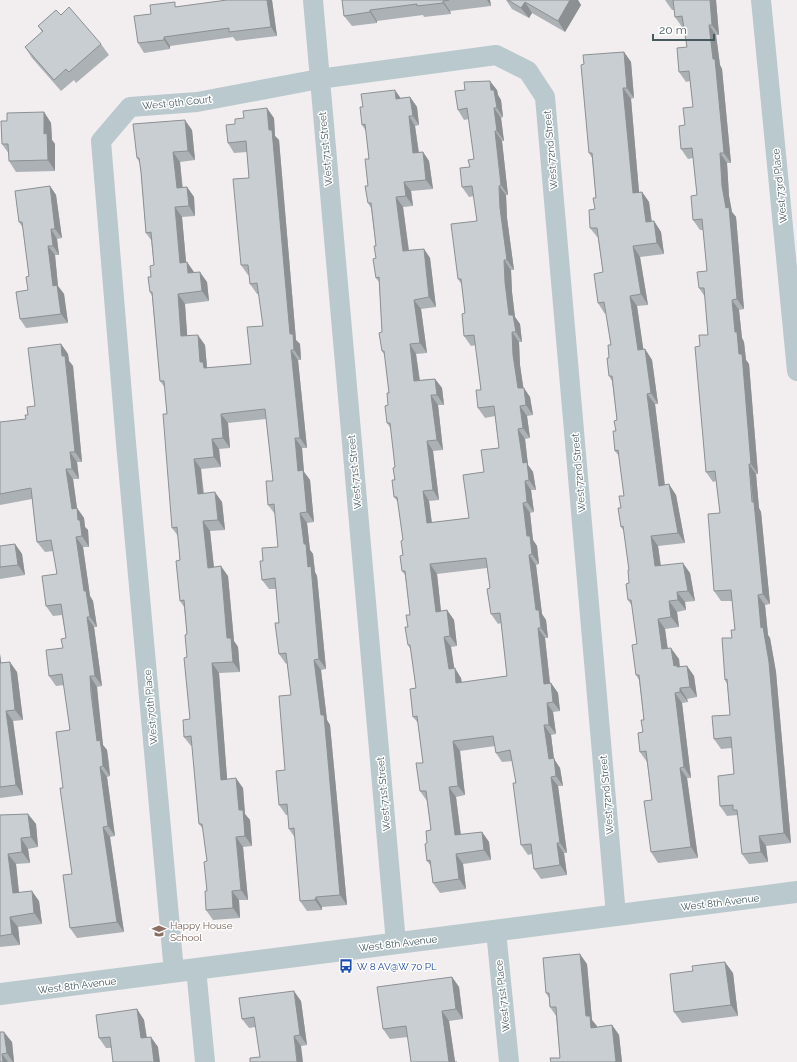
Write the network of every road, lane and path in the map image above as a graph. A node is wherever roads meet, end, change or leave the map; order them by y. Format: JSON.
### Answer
{"nodes":[{"id":1,"x":313,"y":0,"type":"edge"},
{"id":2,"x":761,"y":0,"type":"edge"},
{"id":3,"x":496,"y":55,"type":"joint"},
{"id":4,"x":319,"y":79,"type":"junction"},
{"id":5,"x":797,"y":371,"type":"edge"},
{"id":6,"x":126,"y":443,"type":"joint"},
{"id":7,"x":797,"y":892,"type":"edge"},
{"id":8,"x":616,"y":915,"type":"junction"},
{"id":9,"x":496,"y":930,"type":"junction"},
{"id":10,"x":396,"y":943,"type":"junction"},
{"id":11,"x":196,"y":969,"type":"junction"},
{"id":12,"x":174,"y":972,"type":"junction"},
{"id":13,"x":0,"y":994,"type":"edge"},
{"id":14,"x":205,"y":1062,"type":"edge"},
{"id":15,"x":509,"y":1062,"type":"edge"}],
"edges":[{"from":1,"to":4,"type":"street","name":"West 71st Street"},
{"from":2,"to":5,"type":"street","name":"West 73rd Place"},
{"from":3,"to":4,"type":"street","name":"West 9th Court"},
{"from":3,"to":8,"type":"street","name":"West 72nd Street"},
{"from":4,"to":6,"type":"street","name":"West 9th Court"},
{"from":4,"to":10,"type":"street","name":"West 71st Street"},
{"from":6,"to":12,"type":"street","name":"West 70th Place"},
{"from":7,"to":8,"type":"street","name":"West 8th Avenue"},
{"from":8,"to":9,"type":"street","name":"West 8th Avenue"},
{"from":9,"to":10,"type":"street","name":"West 8th Avenue"},
{"from":9,"to":15,"type":"street","name":"West 71st Place"},
{"from":10,"to":11,"type":"street","name":"West 8th Avenue"},
{"from":11,"to":12,"type":"street","name":"West 8th Avenue"},
{"from":11,"to":14,"type":"street"},
{"from":12,"to":13,"type":"street","name":"West 8th Avenue"}]}
